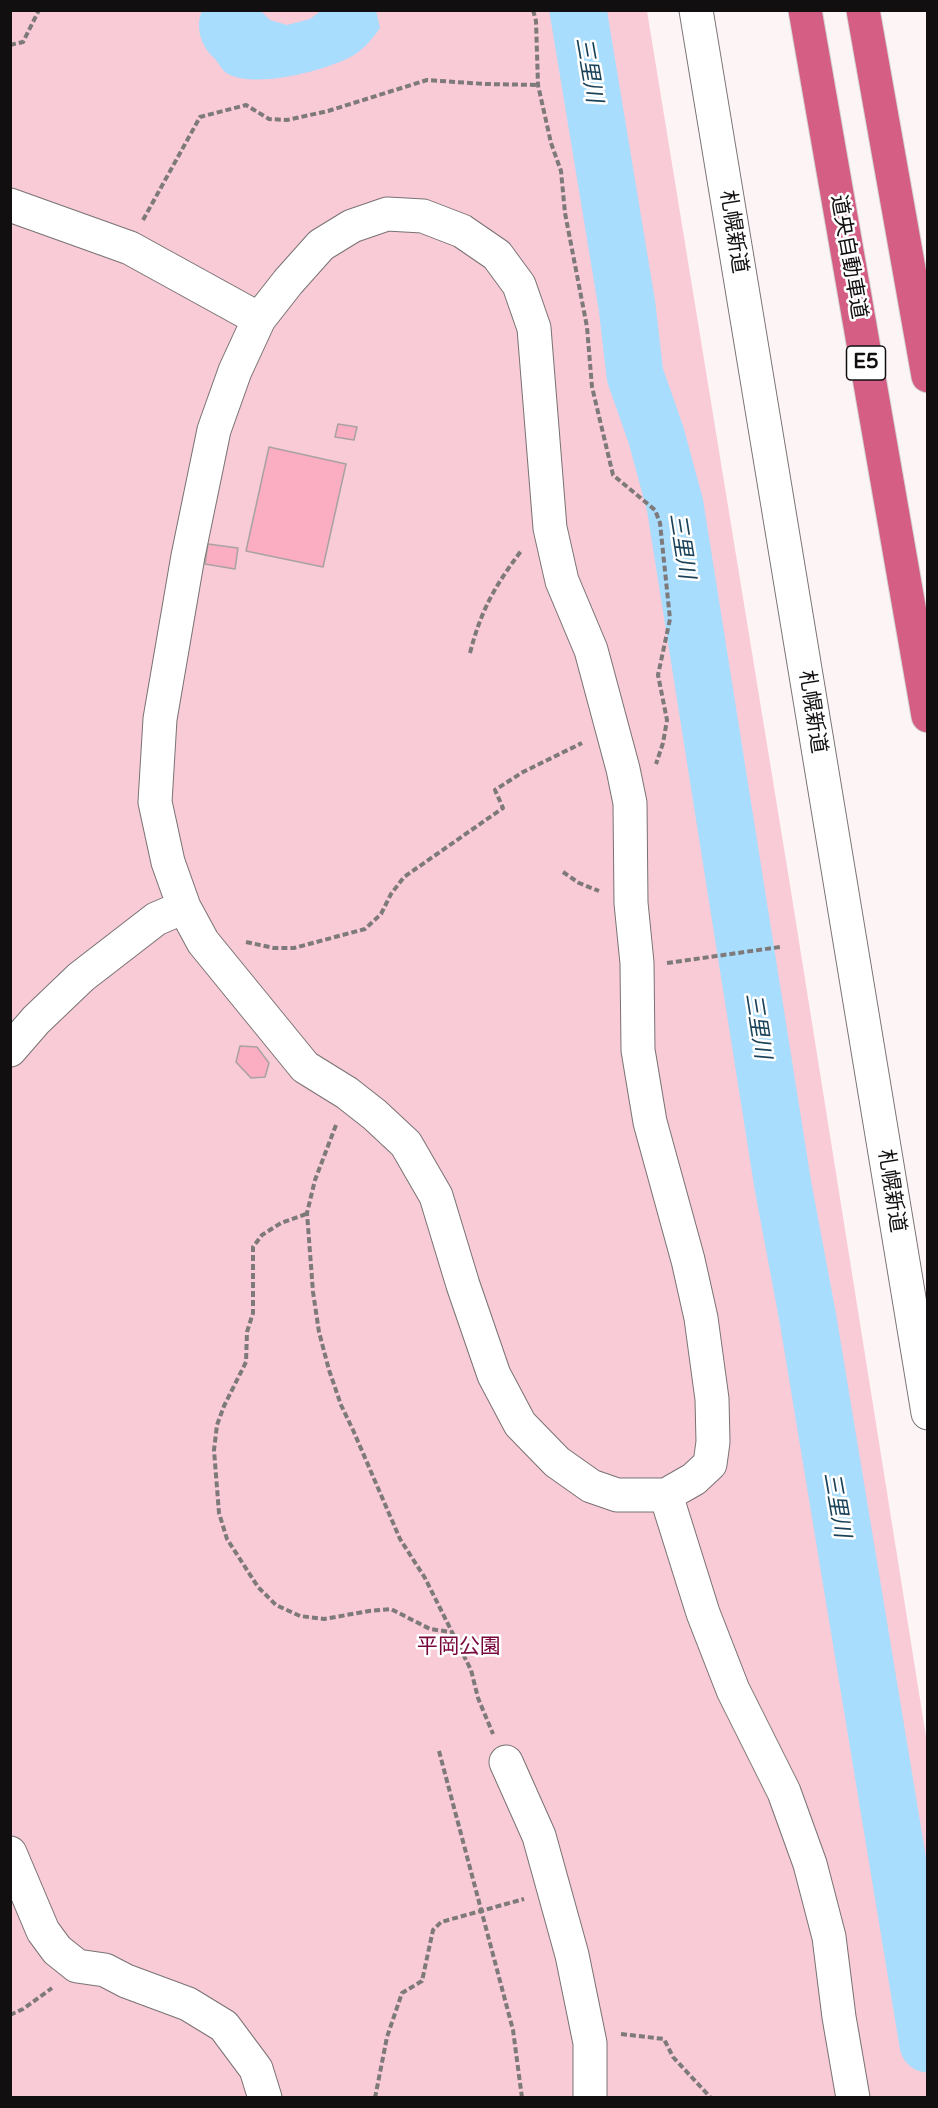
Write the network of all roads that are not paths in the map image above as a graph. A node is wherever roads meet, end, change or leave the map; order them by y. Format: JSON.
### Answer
{"nodes":[{"id":1,"x":696,"y":10,"type":"edge"},
{"id":2,"x":806,"y":10,"type":"edge"},
{"id":3,"x":863,"y":10,"type":"edge"},
{"id":4,"x":10,"y":205,"type":"edge"},
{"id":5,"x":259,"y":319,"type":"junction"},
{"id":6,"x":927,"y":376,"type":"edge"},
{"id":7,"x":927,"y":716,"type":"edge"},
{"id":8,"x":184,"y":907,"type":"junction"},
{"id":9,"x":10,"y":1050,"type":"edge"},
{"id":10,"x":927,"y":1413,"type":"edge"},
{"id":11,"x":666,"y":1494,"type":"junction"},
{"id":12,"x":506,"y":1762,"type":"road end"},
{"id":13,"x":10,"y":1853,"type":"edge"},
{"id":14,"x":265,"y":2097,"type":"edge"},
{"id":15,"x":590,"y":2097,"type":"edge"},
{"id":16,"x":852,"y":2097,"type":"edge"}],
"edges":[{"from":1,"to":10,"type":"street","name":"札幌新道"},
{"from":2,"to":7,"type":"highway","name":"道央自動車道","number":"E5"},
{"from":3,"to":6,"type":"highway"},
{"from":4,"to":5,"type":"street"},
{"from":5,"to":8,"type":"street"},
{"from":5,"to":11,"type":"street"},
{"from":8,"to":9,"type":"street"},
{"from":8,"to":11,"type":"street"},
{"from":11,"to":16,"type":"street"},
{"from":12,"to":15,"type":"street"},
{"from":13,"to":14,"type":"street"}]}
